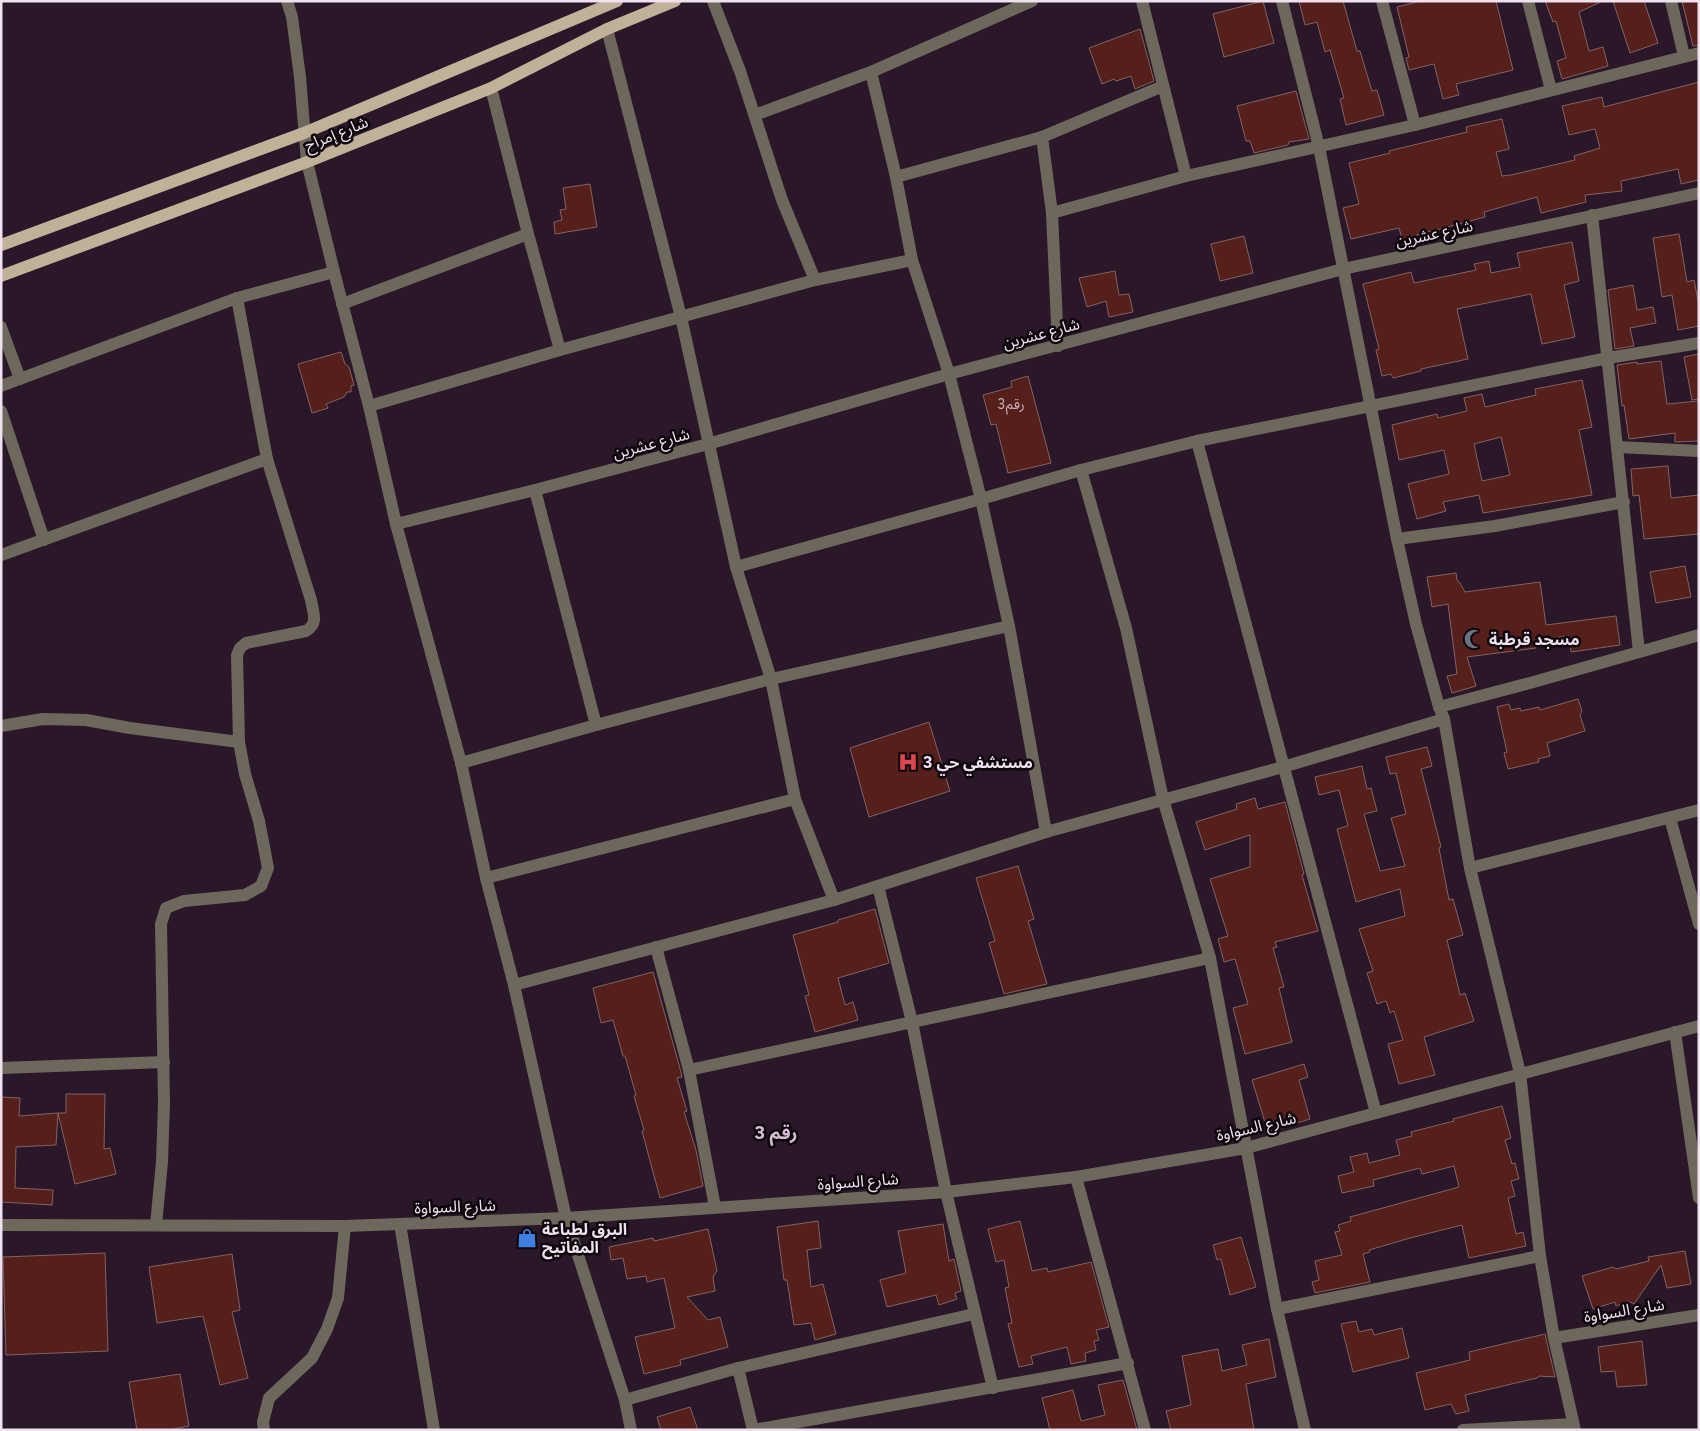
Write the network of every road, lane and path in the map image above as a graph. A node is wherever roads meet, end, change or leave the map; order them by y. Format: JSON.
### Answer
{"nodes":[{"id":1,"x":288,"y":1,"type":"edge"},
{"id":2,"x":617,"y":1,"type":"edge"},
{"id":3,"x":675,"y":1,"type":"edge"},
{"id":4,"x":713,"y":1,"type":"edge"},
{"id":5,"x":1032,"y":1,"type":"edge"},
{"id":6,"x":1142,"y":1,"type":"edge"},
{"id":7,"x":1282,"y":1,"type":"edge"},
{"id":8,"x":1382,"y":1,"type":"edge"},
{"id":9,"x":1528,"y":1,"type":"edge"},
{"id":10,"x":1671,"y":1,"type":"edge"},
{"id":11,"x":1018,"y":3,"type":"edge"},
{"id":12,"x":607,"y":29,"type":"junction"},
{"id":13,"x":1699,"y":53,"type":"edge"},
{"id":14,"x":1684,"y":56,"type":"junction"},
{"id":15,"x":871,"y":72,"type":"junction"},
{"id":16,"x":1163,"y":86,"type":"junction"},
{"id":17,"x":491,"y":88,"type":"junction"},
{"id":18,"x":1551,"y":90,"type":"junction"},
{"id":19,"x":755,"y":115,"type":"junction"},
{"id":20,"x":1415,"y":125,"type":"junction"},
{"id":21,"x":304,"y":133,"type":"junction"},
{"id":22,"x":1042,"y":137,"type":"junction"},
{"id":23,"x":1320,"y":147,"type":"junction"},
{"id":24,"x":307,"y":162,"type":"junction"},
{"id":25,"x":1186,"y":176,"type":"junction"},
{"id":26,"x":896,"y":177,"type":"junction"},
{"id":27,"x":1699,"y":193,"type":"edge"},
{"id":28,"x":1052,"y":213,"type":"junction"},
{"id":29,"x":1592,"y":215,"type":"junction"},
{"id":30,"x":528,"y":234,"type":"junction"},
{"id":31,"x":1,"y":245,"type":"edge"},
{"id":32,"x":912,"y":260,"type":"junction"},
{"id":33,"x":1343,"y":269,"type":"junction"},
{"id":34,"x":334,"y":272,"type":"junction"},
{"id":35,"x":1,"y":276,"type":"edge"},
{"id":36,"x":815,"y":280,"type":"junction"},
{"id":37,"x":237,"y":298,"type":"junction"},
{"id":38,"x":342,"y":304,"type":"junction"},
{"id":39,"x":681,"y":318,"type":"junction"},
{"id":40,"x":1,"y":328,"type":"edge"},
{"id":41,"x":1699,"y":343,"type":"edge"},
{"id":42,"x":1058,"y":346,"type":"junction"},
{"id":43,"x":560,"y":350,"type":"junction"},
{"id":44,"x":1608,"y":358,"type":"junction"},
{"id":45,"x":949,"y":374,"type":"junction"},
{"id":46,"x":20,"y":379,"type":"junction"},
{"id":47,"x":1,"y":386,"type":"edge"},
{"id":48,"x":1371,"y":405,"type":"junction"},
{"id":49,"x":370,"y":406,"type":"junction"},
{"id":50,"x":1,"y":411,"type":"edge"},
{"id":51,"x":1197,"y":442,"type":"junction"},
{"id":52,"x":708,"y":444,"type":"junction"},
{"id":53,"x":1618,"y":448,"type":"junction"},
{"id":54,"x":1699,"y":451,"type":"edge"},
{"id":55,"x":267,"y":459,"type":"junction"},
{"id":56,"x":1081,"y":470,"type":"junction"},
{"id":57,"x":535,"y":490,"type":"junction"},
{"id":58,"x":981,"y":500,"type":"junction"},
{"id":59,"x":1624,"y":502,"type":"junction"},
{"id":60,"x":396,"y":524,"type":"junction"},
{"id":61,"x":1397,"y":539,"type":"junction"},
{"id":62,"x":44,"y":540,"type":"junction"},
{"id":63,"x":1,"y":555,"type":"edge"},
{"id":64,"x":736,"y":567,"type":"junction"},
{"id":65,"x":1010,"y":626,"type":"junction"},
{"id":66,"x":1699,"y":635,"type":"edge"},
{"id":67,"x":1639,"y":652,"type":"junction"},
{"id":68,"x":770,"y":679,"type":"junction"},
{"id":69,"x":1441,"y":713,"type":"junction"},
{"id":70,"x":596,"y":725,"type":"junction"},
{"id":71,"x":1,"y":726,"type":"edge"},
{"id":72,"x":238,"y":742,"type":"junction"},
{"id":73,"x":461,"y":763,"type":"junction"},
{"id":74,"x":1283,"y":766,"type":"junction"},
{"id":75,"x":795,"y":800,"type":"junction"},
{"id":76,"x":1163,"y":800,"type":"junction"},
{"id":77,"x":1699,"y":810,"type":"edge"},
{"id":78,"x":1670,"y":818,"type":"junction"},
{"id":79,"x":1046,"y":832,"type":"junction"},
{"id":80,"x":1470,"y":868,"type":"junction"},
{"id":81,"x":486,"y":878,"type":"junction"},
{"id":82,"x":878,"y":886,"type":"junction"},
{"id":83,"x":834,"y":900,"type":"junction"},
{"id":84,"x":1699,"y":924,"type":"edge"},
{"id":85,"x":656,"y":947,"type":"junction"},
{"id":86,"x":1210,"y":958,"type":"junction"},
{"id":87,"x":514,"y":985,"type":"junction"},
{"id":88,"x":912,"y":1022,"type":"junction"},
{"id":89,"x":1699,"y":1026,"type":"edge"},
{"id":90,"x":1675,"y":1032,"type":"junction"},
{"id":91,"x":164,"y":1062,"type":"junction"},
{"id":92,"x":1,"y":1068,"type":"edge"},
{"id":93,"x":689,"y":1070,"type":"junction"},
{"id":94,"x":1520,"y":1073,"type":"junction"},
{"id":95,"x":1376,"y":1113,"type":"junction"},
{"id":96,"x":1246,"y":1148,"type":"junction"},
{"id":97,"x":1076,"y":1177,"type":"junction"},
{"id":98,"x":1697,"y":1178,"type":"edge"},
{"id":99,"x":946,"y":1192,"type":"junction"},
{"id":100,"x":1699,"y":1198,"type":"edge"},
{"id":101,"x":715,"y":1207,"type":"junction"},
{"id":102,"x":566,"y":1218,"type":"junction"},
{"id":103,"x":156,"y":1224,"type":"junction"},
{"id":104,"x":400,"y":1224,"type":"junction"},
{"id":105,"x":1,"y":1225,"type":"edge"},
{"id":106,"x":345,"y":1226,"type":"junction"},
{"id":107,"x":1540,"y":1256,"type":"junction"},
{"id":108,"x":1277,"y":1309,"type":"junction"},
{"id":109,"x":974,"y":1314,"type":"junction"},
{"id":110,"x":1699,"y":1315,"type":"edge"},
{"id":111,"x":1554,"y":1338,"type":"junction"},
{"id":112,"x":1128,"y":1363,"type":"junction"},
{"id":113,"x":738,"y":1368,"type":"junction"},
{"id":114,"x":993,"y":1388,"type":"junction"},
{"id":115,"x":625,"y":1400,"type":"junction"},
{"id":116,"x":1574,"y":1427,"type":"edge"},
{"id":117,"x":264,"y":1430,"type":"edge"},
{"id":118,"x":434,"y":1430,"type":"edge"},
{"id":119,"x":631,"y":1430,"type":"edge"},
{"id":120,"x":754,"y":1430,"type":"edge"},
{"id":121,"x":1145,"y":1430,"type":"edge"},
{"id":122,"x":1305,"y":1430,"type":"edge"},
{"id":123,"x":1464,"y":1430,"type":"edge"}],
"edges":[{"from":1,"to":21,"type":"street"},
{"from":2,"to":21,"type":"main road","name":"شارع إمراح"},
{"from":3,"to":12,"type":"main road","name":"شارع إمراح"},
{"from":4,"to":19,"type":"street"},
{"from":5,"to":11,"type":"street"},
{"from":6,"to":16,"type":"street"},
{"from":7,"to":23,"type":"street"},
{"from":8,"to":20,"type":"street"},
{"from":9,"to":18,"type":"street"},
{"from":10,"to":14,"type":"street"},
{"from":11,"to":15,"type":"street"},
{"from":12,"to":17,"type":"main road","name":"شارع إمراح"},
{"from":12,"to":39,"type":"street"},
{"from":13,"to":14,"type":"street"},
{"from":14,"to":18,"type":"street"},
{"from":15,"to":19,"type":"street"},
{"from":15,"to":26,"type":"street"},
{"from":16,"to":22,"type":"street"},
{"from":16,"to":25,"type":"street"},
{"from":17,"to":24,"type":"main road","name":"شارع إمراح"},
{"from":17,"to":30,"type":"street"},
{"from":18,"to":20,"type":"street"},
{"from":19,"to":36,"type":"street"},
{"from":20,"to":23,"type":"street"},
{"from":21,"to":24,"type":"street"},
{"from":21,"to":31,"type":"main road","name":"شارع إمراح"},
{"from":22,"to":26,"type":"street"},
{"from":22,"to":28,"type":"street"},
{"from":23,"to":25,"type":"street"},
{"from":23,"to":33,"type":"street"},
{"from":24,"to":34,"type":"street"},
{"from":24,"to":35,"type":"main road","name":"شارع إمراح"},
{"from":25,"to":28,"type":"street"},
{"from":26,"to":32,"type":"street"},
{"from":27,"to":29,"type":"street","name":"شارع عشرين"},
{"from":28,"to":42,"type":"street"},
{"from":29,"to":33,"type":"street","name":"شارع عشرين"},
{"from":29,"to":44,"type":"street"},
{"from":30,"to":38,"type":"street"},
{"from":30,"to":43,"type":"street"},
{"from":32,"to":36,"type":"street"},
{"from":32,"to":45,"type":"street"},
{"from":33,"to":42,"type":"street","name":"شارع عشرين"},
{"from":33,"to":48,"type":"street"},
{"from":34,"to":37,"type":"street"},
{"from":34,"to":38,"type":"street"},
{"from":36,"to":39,"type":"street"},
{"from":37,"to":46,"type":"street"},
{"from":37,"to":55,"type":"street"},
{"from":38,"to":49,"type":"street"},
{"from":39,"to":43,"type":"street"},
{"from":39,"to":52,"type":"street"},
{"from":40,"to":46,"type":"street"},
{"from":41,"to":44,"type":"street"},
{"from":42,"to":45,"type":"street","name":"شارع عشرين"},
{"from":43,"to":49,"type":"street"},
{"from":44,"to":48,"type":"street"},
{"from":44,"to":53,"type":"street"},
{"from":45,"to":52,"type":"street","name":"شارع عشرين"},
{"from":45,"to":58,"type":"street"},
{"from":46,"to":47,"type":"street"},
{"from":48,"to":51,"type":"street"},
{"from":48,"to":61,"type":"street"},
{"from":49,"to":60,"type":"street"},
{"from":50,"to":62,"type":"street"},
{"from":51,"to":56,"type":"street"},
{"from":51,"to":74,"type":"street"},
{"from":52,"to":57,"type":"street","name":"شارع عشرين"},
{"from":52,"to":64,"type":"street"},
{"from":53,"to":54,"type":"street"},
{"from":53,"to":59,"type":"street"},
{"from":55,"to":62,"type":"street"},
{"from":55,"to":72,"type":"street"},
{"from":56,"to":58,"type":"street"},
{"from":56,"to":76,"type":"street"},
{"from":57,"to":60,"type":"street","name":"شارع عشرين"},
{"from":57,"to":70,"type":"street"},
{"from":58,"to":64,"type":"street"},
{"from":58,"to":65,"type":"street"},
{"from":59,"to":61,"type":"street"},
{"from":59,"to":67,"type":"street"},
{"from":60,"to":73,"type":"street"},
{"from":61,"to":69,"type":"street"},
{"from":62,"to":63,"type":"street"},
{"from":64,"to":68,"type":"street"},
{"from":65,"to":68,"type":"street"},
{"from":65,"to":79,"type":"street"},
{"from":66,"to":67,"type":"street"},
{"from":67,"to":69,"type":"street"},
{"from":68,"to":70,"type":"street"},
{"from":68,"to":75,"type":"street"},
{"from":69,"to":74,"type":"street"},
{"from":69,"to":80,"type":"street"},
{"from":70,"to":73,"type":"street"},
{"from":71,"to":72,"type":"street"},
{"from":72,"to":91,"type":"street"},
{"from":73,"to":81,"type":"street"},
{"from":74,"to":76,"type":"street"},
{"from":74,"to":95,"type":"street"},
{"from":75,"to":81,"type":"street"},
{"from":75,"to":83,"type":"street"},
{"from":76,"to":79,"type":"street"},
{"from":76,"to":86,"type":"street"},
{"from":77,"to":78,"type":"street"},
{"from":78,"to":80,"type":"street"},
{"from":78,"to":84,"type":"street"},
{"from":79,"to":82,"type":"street"},
{"from":80,"to":94,"type":"street"},
{"from":81,"to":87,"type":"street"},
{"from":82,"to":83,"type":"street"},
{"from":82,"to":88,"type":"street"},
{"from":83,"to":85,"type":"street"},
{"from":85,"to":87,"type":"street"},
{"from":85,"to":93,"type":"street"},
{"from":86,"to":88,"type":"street"},
{"from":86,"to":96,"type":"street"},
{"from":87,"to":102,"type":"street"},
{"from":88,"to":93,"type":"street"},
{"from":88,"to":99,"type":"street"},
{"from":89,"to":90,"type":"street","name":"شارع السواوة"},
{"from":90,"to":94,"type":"street","name":"شارع السواوة"},
{"from":90,"to":98,"type":"street"},
{"from":91,"to":92,"type":"street"},
{"from":91,"to":103,"type":"street"},
{"from":93,"to":101,"type":"street"},
{"from":94,"to":95,"type":"street","name":"شارع السواوة"},
{"from":94,"to":107,"type":"street"},
{"from":95,"to":96,"type":"street","name":"شارع السواوة"},
{"from":96,"to":97,"type":"street","name":"شارع السواوة"},
{"from":96,"to":108,"type":"street"},
{"from":97,"to":99,"type":"street","name":"شارع السواوة"},
{"from":97,"to":112,"type":"street"},
{"from":98,"to":100,"type":"street"},
{"from":99,"to":101,"type":"street","name":"شارع السواوة"},
{"from":99,"to":109,"type":"street"},
{"from":101,"to":102,"type":"street","name":"شارع السواوة"},
{"from":102,"to":104,"type":"street","name":"شارع السواوة"},
{"from":102,"to":115,"type":"street"},
{"from":103,"to":105,"type":"street","name":"شارع السواوة"},
{"from":103,"to":106,"type":"street","name":"شارع السواوة"},
{"from":104,"to":106,"type":"street","name":"شارع السواوة"},
{"from":104,"to":118,"type":"street"},
{"from":106,"to":117,"type":"street"},
{"from":107,"to":108,"type":"street"},
{"from":107,"to":111,"type":"street"},
{"from":108,"to":122,"type":"street"},
{"from":109,"to":113,"type":"street"},
{"from":109,"to":114,"type":"street"},
{"from":110,"to":111,"type":"street","name":"شارع السواوة"},
{"from":111,"to":116,"type":"street"},
{"from":112,"to":114,"type":"street"},
{"from":112,"to":121,"type":"street"},
{"from":113,"to":115,"type":"street"},
{"from":113,"to":120,"type":"street"},
{"from":114,"to":120,"type":"street"},
{"from":115,"to":119,"type":"street"},
{"from":116,"to":123,"type":"street"}]}
